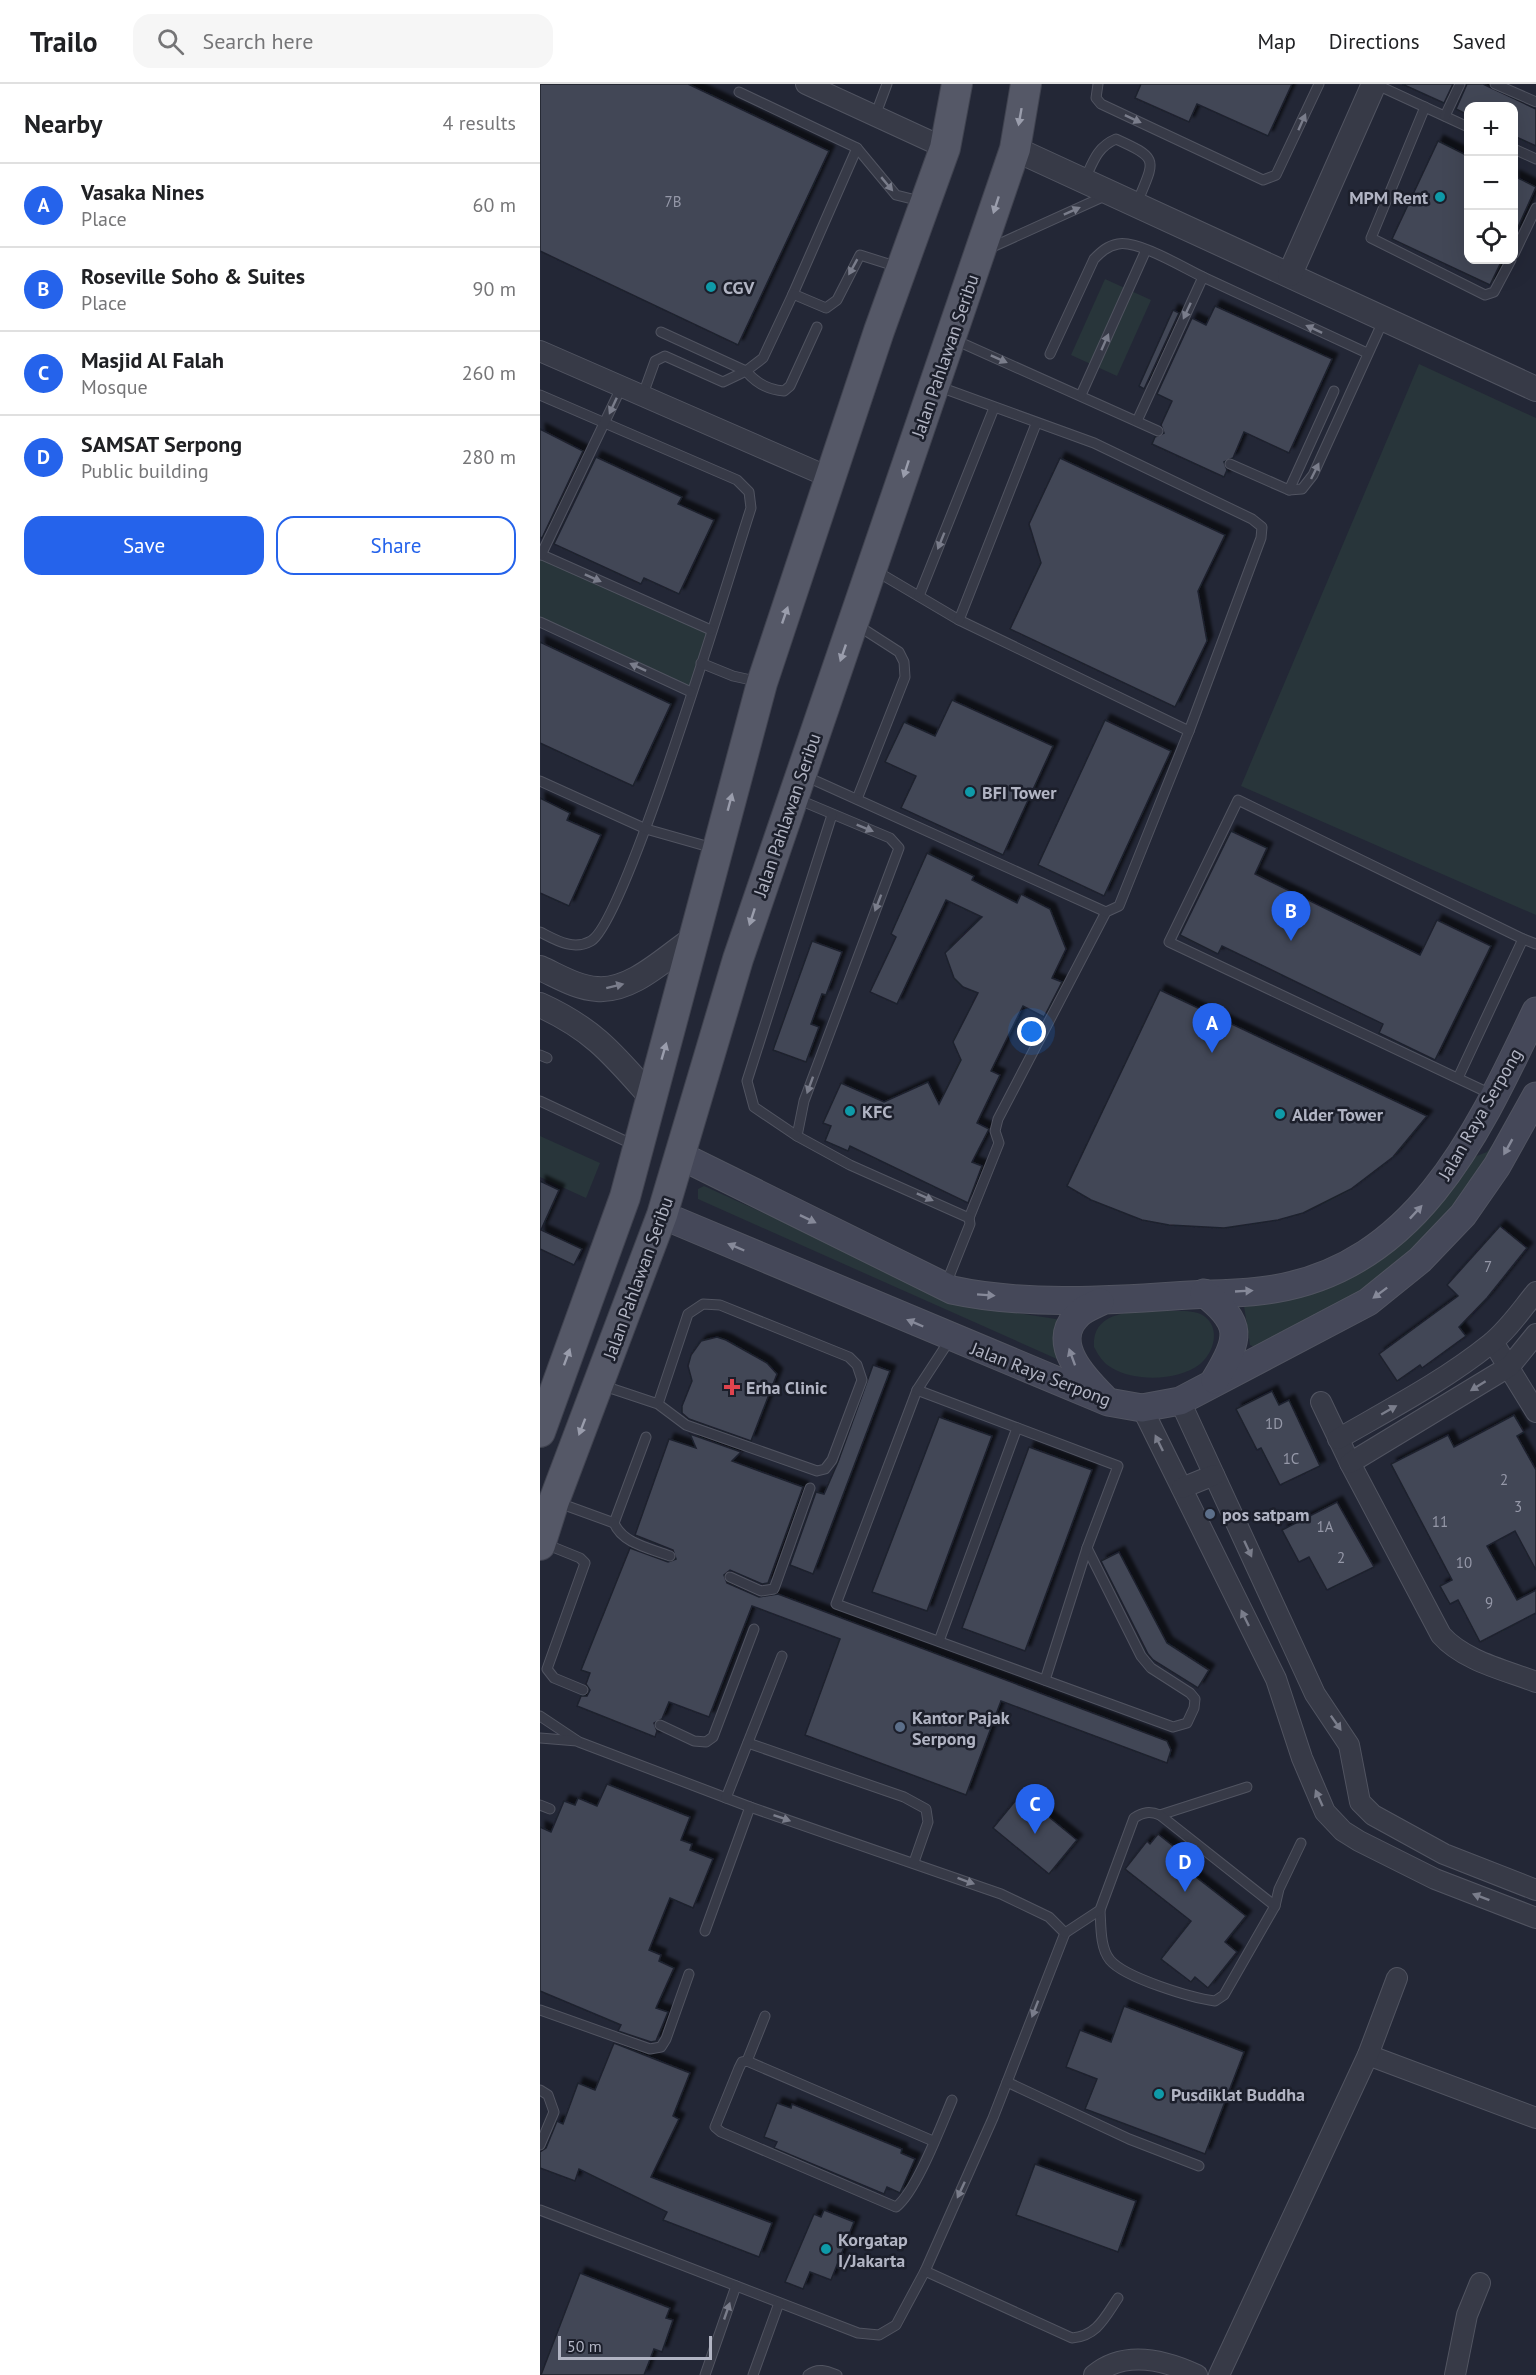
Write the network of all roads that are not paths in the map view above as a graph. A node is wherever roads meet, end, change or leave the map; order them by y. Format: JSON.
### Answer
{"nodes":[{"id":1,"x":806,"y":84,"type":"edge"},
{"id":2,"x":887,"y":84,"type":"edge"},
{"id":3,"x":957,"y":84,"type":"edge"},
{"id":4,"x":1026,"y":84,"type":"edge"},
{"id":5,"x":1098,"y":84,"type":"edge"},
{"id":6,"x":1319,"y":84,"type":"edge"},
{"id":7,"x":1375,"y":84,"type":"edge"},
{"id":8,"x":1460,"y":84,"type":"edge"},
{"id":9,"x":1496,"y":84,"type":"edge"},
{"id":10,"x":739,"y":92,"type":"dead end"},
{"id":11,"x":1536,"y":102,"type":"edge"},
{"id":12,"x":1425,"y":107,"type":"junction"},
{"id":13,"x":875,"y":116,"type":"junction"},
{"id":14,"x":1445,"y":116,"type":"junction"},
{"id":15,"x":1464,"y":125,"type":"edge"},
{"id":16,"x":857,"y":148,"type":"junction"},
{"id":17,"x":945,"y":148,"type":"junction"},
{"id":18,"x":1015,"y":149,"type":"junction"},
{"id":19,"x":1518,"y":151,"type":"edge"},
{"id":20,"x":1536,"y":159,"type":"edge"},
{"id":21,"x":1084,"y":181,"type":"junction"},
{"id":22,"x":1112,"y":193,"type":"junction"},
{"id":23,"x":927,"y":202,"type":"junction"},
{"id":24,"x":1136,"y":204,"type":"junction"},
{"id":25,"x":1536,"y":208,"type":"edge"},
{"id":26,"x":1518,"y":246,"type":"edge"},
{"id":27,"x":1146,"y":250,"type":"junction"},
{"id":28,"x":981,"y":253,"type":"junction"},
{"id":29,"x":1509,"y":264,"type":"edge"},
{"id":30,"x":903,"y":268,"type":"junction"},
{"id":31,"x":1290,"y":273,"type":"junction"},
{"id":32,"x":1203,"y":277,"type":"junction"},
{"id":33,"x":793,"y":294,"type":"junction"},
{"id":34,"x":1384,"y":318,"type":"junction"},
{"id":35,"x":818,"y":327,"type":"dead end"},
{"id":36,"x":661,"y":332,"type":"dead end"},
{"id":37,"x":950,"y":338,"type":"junction"},
{"id":38,"x":540,"y":351,"type":"edge"},
{"id":39,"x":1367,"y":353,"type":"junction"},
{"id":40,"x":1050,"y":354,"type":"dead end"},
{"id":41,"x":746,"y":371,"type":"junction"},
{"id":42,"x":934,"y":385,"type":"junction"},
{"id":43,"x":621,"y":388,"type":"junction"},
{"id":44,"x":1536,"y":389,"type":"edge"},
{"id":45,"x":1334,"y":391,"type":"dead end"},
{"id":46,"x":540,"y":394,"type":"edge"},
{"id":47,"x":1081,"y":395,"type":"junction"},
{"id":48,"x":642,"y":397,"type":"junction"},
{"id":49,"x":994,"y":408,"type":"junction"},
{"id":50,"x":1137,"y":421,"type":"junction"},
{"id":51,"x":604,"y":424,"type":"junction"},
{"id":52,"x":1036,"y":424,"type":"junction"},
{"id":53,"x":1158,"y":431,"type":"dead end"},
{"id":54,"x":1230,"y":464,"type":"dead end"},
{"id":55,"x":831,"y":478,"type":"junction"},
{"id":56,"x":1289,"y":490,"type":"junction"},
{"id":57,"x":541,"y":554,"type":"edge"},
{"id":58,"x":873,"y":569,"type":"junction"},
{"id":59,"x":919,"y":596,"type":"junction"},
{"id":60,"x":959,"y":620,"type":"junction"},
{"id":61,"x":540,"y":622,"type":"edge"},
{"id":62,"x":853,"y":623,"type":"junction"},
{"id":63,"x":711,"y":630,"type":"junction"},
{"id":64,"x":701,"y":663,"type":"junction"},
{"id":65,"x":762,"y":683,"type":"junction"},
{"id":66,"x":691,"y":692,"type":"junction"},
{"id":67,"x":1189,"y":731,"type":"junction"},
{"id":68,"x":540,"y":781,"type":"edge"},
{"id":69,"x":796,"y":786,"type":"junction"},
{"id":70,"x":857,"y":799,"type":"junction"},
{"id":71,"x":832,"y":815,"type":"junction"},
{"id":72,"x":646,"y":829,"type":"junction"},
{"id":73,"x":717,"y":849,"type":"junction"},
{"id":74,"x":1106,"y":912,"type":"junction"},
{"id":75,"x":540,"y":932,"type":"edge"},
{"id":76,"x":696,"y":936,"type":"junction"},
{"id":77,"x":1523,"y":939,"type":"junction"},
{"id":78,"x":1536,"y":944,"type":"edge"},
{"id":79,"x":540,"y":968,"type":"edge"},
{"id":80,"x":582,"y":986,"type":"junction"},
{"id":81,"x":540,"y":1005,"type":"edge"},
{"id":82,"x":1536,"y":1011,"type":"edge"},
{"id":83,"x":571,"y":1019,"type":"junction"},
{"id":84,"x":1458,"y":1078,"type":"junction"},
{"id":85,"x":1494,"y":1095,"type":"junction"},
{"id":86,"x":651,"y":1097,"type":"junction"},
{"id":87,"x":540,"y":1101,"type":"edge"},
{"id":88,"x":1532,"y":1103,"type":"edge"},
{"id":89,"x":797,"y":1136,"type":"junction"},
{"id":90,"x":639,"y":1148,"type":"junction"},
{"id":91,"x":681,"y":1156,"type":"junction"},
{"id":92,"x":662,"y":1215,"type":"junction"},
{"id":93,"x":969,"y":1218,"type":"junction"},
{"id":94,"x":945,"y":1287,"type":"junction"},
{"id":95,"x":1536,"y":1292,"type":"edge"},
{"id":96,"x":1204,"y":1293,"type":"junction"},
{"id":97,"x":1100,"y":1302,"type":"junction"},
{"id":98,"x":1536,"y":1334,"type":"edge"},
{"id":99,"x":951,"y":1338,"type":"junction"},
{"id":100,"x":1493,"y":1342,"type":"junction"},
{"id":101,"x":1510,"y":1366,"type":"junction"},
{"id":102,"x":1215,"y":1380,"type":"junction"},
{"id":103,"x":599,"y":1384,"type":"junction"},
{"id":104,"x":917,"y":1390,"type":"junction"},
{"id":105,"x":1180,"y":1401,"type":"junction"},
{"id":106,"x":1108,"y":1402,"type":"junction"},
{"id":107,"x":1321,"y":1402,"type":"dead end"},
{"id":108,"x":658,"y":1404,"type":"junction"},
{"id":109,"x":1142,"y":1408,"type":"junction"},
{"id":110,"x":1536,"y":1412,"type":"edge"},
{"id":111,"x":1017,"y":1428,"type":"junction"},
{"id":112,"x":540,"y":1432,"type":"edge"},
{"id":113,"x":646,"y":1437,"type":"dead end"},
{"id":114,"x":1338,"y":1439,"type":"junction"},
{"id":115,"x":1350,"y":1463,"type":"junction"},
{"id":116,"x":1214,"y":1475,"type":"junction"},
{"id":117,"x":810,"y":1488,"type":"dead end"},
{"id":118,"x":1182,"y":1488,"type":"junction"},
{"id":119,"x":554,"y":1501,"type":"junction"},
{"id":120,"x":614,"y":1523,"type":"junction"},
{"id":121,"x":541,"y":1543,"type":"edge"},
{"id":122,"x":1087,"y":1548,"type":"junction"},
{"id":123,"x":670,"y":1556,"type":"dead end"},
{"id":124,"x":730,"y":1577,"type":"dead end"},
{"id":125,"x":754,"y":1629,"type":"dead end"},
{"id":126,"x":939,"y":1641,"type":"junction"},
{"id":127,"x":782,"y":1656,"type":"dead end"},
{"id":128,"x":1045,"y":1680,"type":"junction"},
{"id":129,"x":1536,"y":1682,"type":"edge"},
{"id":130,"x":583,"y":1690,"type":"dead end"},
{"id":131,"x":540,"y":1716,"type":"edge"},
{"id":132,"x":660,"y":1725,"type":"dead end"},
{"id":133,"x":540,"y":1738,"type":"edge"},
{"id":134,"x":579,"y":1742,"type":"junction"},
{"id":135,"x":748,"y":1743,"type":"junction"},
{"id":136,"x":1247,"y":1787,"type":"dead end"},
{"id":137,"x":726,"y":1798,"type":"junction"},
{"id":138,"x":540,"y":1805,"type":"edge"},
{"id":139,"x":750,"y":1807,"type":"junction"},
{"id":140,"x":550,"y":1809,"type":"dead end"},
{"id":141,"x":1160,"y":1815,"type":"junction"},
{"id":142,"x":1301,"y":1843,"type":"dead end"},
{"id":143,"x":914,"y":1862,"type":"junction"},
{"id":144,"x":1536,"y":1890,"type":"edge"},
{"id":145,"x":1275,"y":1906,"type":"junction"},
{"id":146,"x":1100,"y":1910,"type":"junction"},
{"id":147,"x":1536,"y":1918,"type":"edge"},
{"id":148,"x":705,"y":1930,"type":"dead end"},
{"id":149,"x":1065,"y":1933,"type":"junction"},
{"id":150,"x":689,"y":1974,"type":"dead end"},
{"id":151,"x":1397,"y":1978,"type":"dead end"},
{"id":152,"x":540,"y":2010,"type":"edge"},
{"id":153,"x":765,"y":2016,"type":"dead end"},
{"id":154,"x":1368,"y":2055,"type":"junction"},
{"id":155,"x":747,"y":2061,"type":"junction"},
{"id":156,"x":1007,"y":2082,"type":"junction"},
{"id":157,"x":540,"y":2090,"type":"edge"},
{"id":158,"x":952,"y":2100,"type":"dead end"},
{"id":159,"x":1536,"y":2118,"type":"edge"},
{"id":160,"x":933,"y":2141,"type":"junction"},
{"id":161,"x":540,"y":2145,"type":"edge"},
{"id":162,"x":1199,"y":2166,"type":"dead end"},
{"id":163,"x":540,"y":2210,"type":"edge"},
{"id":164,"x":925,"y":2271,"type":"junction"},
{"id":165,"x":1480,"y":2283,"type":"dead end"},
{"id":166,"x":736,"y":2286,"type":"junction"},
{"id":167,"x":1118,"y":2298,"type":"dead end"},
{"id":168,"x":779,"y":2303,"type":"junction"},
{"id":169,"x":705,"y":2375,"type":"edge"},
{"id":170,"x":753,"y":2375,"type":"edge"},
{"id":171,"x":808,"y":2375,"type":"edge"},
{"id":172,"x":837,"y":2375,"type":"edge"},
{"id":173,"x":1094,"y":2375,"type":"edge"},
{"id":174,"x":1197,"y":2375,"type":"edge"},
{"id":175,"x":1219,"y":2375,"type":"edge"},
{"id":176,"x":1455,"y":2375,"type":"edge"}],
"edges":[{"from":1,"to":13,"type":"street"},
{"from":2,"to":13,"type":"lane"},
{"from":3,"to":17,"type":"main road"},
{"from":4,"to":18,"type":"main road","name":"Jalan Pahlawan Seribu","one_way":true},
{"from":5,"to":6,"type":"lane","one_way":true},
{"from":7,"to":12,"type":"lane"},
{"from":7,"to":31,"type":"street"},
{"from":8,"to":14,"type":"lane"},
{"from":9,"to":11,"type":"lane"},
{"from":10,"to":16,"type":"lane"},
{"from":12,"to":14,"type":"lane"},
{"from":12,"to":29,"type":"lane"},
{"from":13,"to":17,"type":"street"},
{"from":14,"to":15,"type":"lane"},
{"from":16,"to":23,"type":"lane","one_way":true},
{"from":16,"to":33,"type":"lane"},
{"from":17,"to":23,"type":"main road"},
{"from":18,"to":21,"type":"street"},
{"from":18,"to":28,"type":"main road","name":"Jalan Pahlawan Seribu","one_way":true},
{"from":19,"to":20,"type":"lane"},
{"from":21,"to":22,"type":"street"},
{"from":21,"to":24,"type":"lane"},
{"from":22,"to":24,"type":"street"},
{"from":28,"to":22,"type":"lane","one_way":true},
{"from":23,"to":30,"type":"main road"},
{"from":24,"to":31,"type":"street"},
{"from":25,"to":26,"type":"lane"},
{"from":27,"to":32,"type":"lane"},
{"from":27,"to":40,"type":"lane"},
{"from":47,"to":27,"type":"lane","one_way":true},
{"from":28,"to":37,"type":"main road","name":"Jalan Pahlawan Seribu"},
{"from":30,"to":33,"type":"lane","one_way":true},
{"from":30,"to":55,"type":"main road"},
{"from":31,"to":34,"type":"street"},
{"from":39,"to":32,"type":"lane","one_way":true},
{"from":32,"to":50,"type":"lane","one_way":true},
{"from":33,"to":41,"type":"lane"},
{"from":34,"to":39,"type":"lane"},
{"from":34,"to":44,"type":"street"},
{"from":35,"to":41,"type":"lane"},
{"from":36,"to":41,"type":"lane"},
{"from":37,"to":42,"type":"main road","name":"Jalan Pahlawan Seribu"},
{"from":37,"to":47,"type":"lane","one_way":true},
{"from":38,"to":43,"type":"street"},
{"from":56,"to":39,"type":"lane","one_way":true},
{"from":41,"to":48,"type":"lane"},
{"from":42,"to":49,"type":"lane"},
{"from":42,"to":58,"type":"main road","name":"Jalan Pahlawan Seribu","one_way":true},
{"from":43,"to":48,"type":"street"},
{"from":43,"to":51,"type":"lane","one_way":true},
{"from":45,"to":56,"type":"lane"},
{"from":46,"to":51,"type":"lane"},
{"from":47,"to":50,"type":"lane"},
{"from":48,"to":55,"type":"street"},
{"from":49,"to":52,"type":"lane"},
{"from":49,"to":59,"type":"lane","one_way":true},
{"from":50,"to":53,"type":"lane"},
{"from":51,"to":57,"type":"lane"},
{"from":51,"to":63,"type":"lane"},
{"from":52,"to":60,"type":"lane"},
{"from":52,"to":67,"type":"lane"},
{"from":54,"to":56,"type":"lane"},
{"from":65,"to":55,"type":"main road","one_way":true},
{"from":57,"to":63,"type":"lane","one_way":true},
{"from":58,"to":59,"type":"lane"},
{"from":58,"to":62,"type":"main road","name":"Jalan Pahlawan Seribu"},
{"from":59,"to":60,"type":"lane"},
{"from":60,"to":67,"type":"lane"},
{"from":66,"to":61,"type":"lane","one_way":true},
{"from":62,"to":69,"type":"main road","name":"Jalan Pahlawan Seribu","one_way":true},
{"from":62,"to":70,"type":"lane"},
{"from":63,"to":64,"type":"lane"},
{"from":64,"to":65,"type":"lane"},
{"from":64,"to":66,"type":"lane"},
{"from":73,"to":65,"type":"main road","one_way":true},
{"from":66,"to":72,"type":"lane"},
{"from":67,"to":74,"type":"lane"},
{"from":68,"to":72,"type":"lane"},
{"from":69,"to":70,"type":"lane"},
{"from":69,"to":71,"type":"lane"},
{"from":69,"to":91,"type":"main road","name":"Jalan Pahlawan Seribu","one_way":true},
{"from":70,"to":74,"type":"lane"},
{"from":71,"to":89,"type":"lane"},
{"from":71,"to":89,"type":"lane","one_way":true},
{"from":72,"to":73,"type":"lane"},
{"from":72,"to":75,"type":"lane"},
{"from":73,"to":76,"type":"main road"},
{"from":74,"to":93,"type":"lane"},
{"from":80,"to":76,"type":"street","one_way":true},
{"from":86,"to":76,"type":"main road","one_way":true},
{"from":77,"to":78,"type":"lane"},
{"from":77,"to":84,"type":"lane"},
{"from":77,"to":84,"type":"lane"},
{"from":79,"to":80,"type":"street"},
{"from":80,"to":83,"type":"street"},
{"from":81,"to":83,"type":"street"},
{"from":82,"to":85,"type":"main road","name":"Jalan Raya Serpong"},
{"from":83,"to":86,"type":"street"},
{"from":84,"to":85,"type":"lane"},
{"from":85,"to":88,"type":"main road"},
{"from":96,"to":85,"type":"main road","name":"Jalan Raya Serpong","one_way":true},
{"from":86,"to":90,"type":"main road"},
{"from":87,"to":90,"type":"lane"},
{"from":88,"to":102,"type":"main road","name":"Jalan Raya Serpong","one_way":true},
{"from":89,"to":93,"type":"lane","one_way":true},
{"from":112,"to":90,"type":"main road","one_way":true},
{"from":91,"to":92,"type":"main road","name":"Jalan Pahlawan Seribu"},
{"from":91,"to":94,"type":"main road","name":"Jalan Raya Serpong","one_way":true},
{"from":99,"to":92,"type":"main road","name":"Jalan Raya Serpong","one_way":true},
{"from":92,"to":103,"type":"main road","name":"Jalan Pahlawan Seribu"},
{"from":93,"to":94,"type":"lane"},
{"from":94,"to":97,"type":"main road","name":"Jalan Raya Serpong","one_way":true},
{"from":95,"to":100,"type":"street"},
{"from":96,"to":97,"type":"main road","name":"Jalan Raya Serpong"},
{"from":96,"to":102,"type":"main road"},
{"from":106,"to":97,"type":"main road","one_way":true},
{"from":98,"to":101,"type":"street"},
{"from":99,"to":104,"type":"lane"},
{"from":99,"to":106,"type":"main road","name":"Jalan Raya Serpong"},
{"from":100,"to":101,"type":"street"},
{"from":114,"to":100,"type":"street","one_way":true},
{"from":101,"to":110,"type":"street"},
{"from":101,"to":115,"type":"street","one_way":true},
{"from":102,"to":105,"type":"main road","name":"Jalan Raya Serpong"},
{"from":103,"to":108,"type":"lane"},
{"from":103,"to":119,"type":"main road","name":"Jalan Pahlawan Seribu","one_way":true},
{"from":104,"to":111,"type":"lane"},
{"from":104,"to":126,"type":"lane"},
{"from":105,"to":109,"type":"main road","name":"Jalan Raya Serpong"},
{"from":105,"to":116,"type":"street"},
{"from":106,"to":109,"type":"main road","name":"Jalan Raya Serpong"},
{"from":107,"to":114,"type":"street"},
{"from":108,"to":108,"type":"lane"},
{"from":118,"to":109,"type":"street","one_way":true},
{"from":111,"to":122,"type":"lane"},
{"from":111,"to":126,"type":"lane"},
{"from":113,"to":120,"type":"lane"},
{"from":114,"to":115,"type":"street"},
{"from":115,"to":129,"type":"street"},
{"from":116,"to":118,"type":"street"},
{"from":116,"to":144,"type":"street","one_way":true},
{"from":117,"to":124,"type":"lane"},
{"from":147,"to":118,"type":"street","one_way":true},
{"from":119,"to":120,"type":"lane"},
{"from":119,"to":121,"type":"main road","name":"Jalan Pahlawan Seribu"},
{"from":120,"to":123,"type":"lane"},
{"from":121,"to":130,"type":"lane"},
{"from":122,"to":128,"type":"lane"},
{"from":122,"to":128,"type":"lane"},
{"from":125,"to":132,"type":"lane"},
{"from":126,"to":128,"type":"lane"},
{"from":127,"to":135,"type":"lane"},
{"from":131,"to":134,"type":"lane"},
{"from":133,"to":134,"type":"lane"},
{"from":134,"to":137,"type":"lane"},
{"from":135,"to":137,"type":"lane"},
{"from":135,"to":143,"type":"lane"},
{"from":136,"to":141,"type":"lane"},
{"from":137,"to":139,"type":"lane"},
{"from":138,"to":140,"type":"lane"},
{"from":139,"to":143,"type":"lane","one_way":true},
{"from":139,"to":148,"type":"lane"},
{"from":141,"to":145,"type":"lane"},
{"from":141,"to":146,"type":"lane"},
{"from":142,"to":145,"type":"lane"},
{"from":143,"to":149,"type":"lane","one_way":true},
{"from":145,"to":146,"type":"lane"},
{"from":146,"to":149,"type":"lane"},
{"from":149,"to":156,"type":"lane","one_way":true},
{"from":150,"to":152,"type":"lane"},
{"from":151,"to":154,"type":"street"},
{"from":153,"to":155,"type":"lane"},
{"from":154,"to":159,"type":"street"},
{"from":154,"to":175,"type":"street"},
{"from":155,"to":160,"type":"lane"},
{"from":155,"to":160,"type":"lane"},
{"from":156,"to":162,"type":"lane"},
{"from":156,"to":164,"type":"lane","one_way":true},
{"from":157,"to":161,"type":"lane"},
{"from":158,"to":160,"type":"lane"},
{"from":163,"to":166,"type":"lane"},
{"from":164,"to":167,"type":"lane"},
{"from":164,"to":168,"type":"lane"},
{"from":165,"to":176,"type":"street"},
{"from":166,"to":168,"type":"lane"},
{"from":169,"to":166,"type":"lane","one_way":true},
{"from":168,"to":170,"type":"lane"},
{"from":171,"to":172,"type":"lane"},
{"from":173,"to":174,"type":"street"}]}
